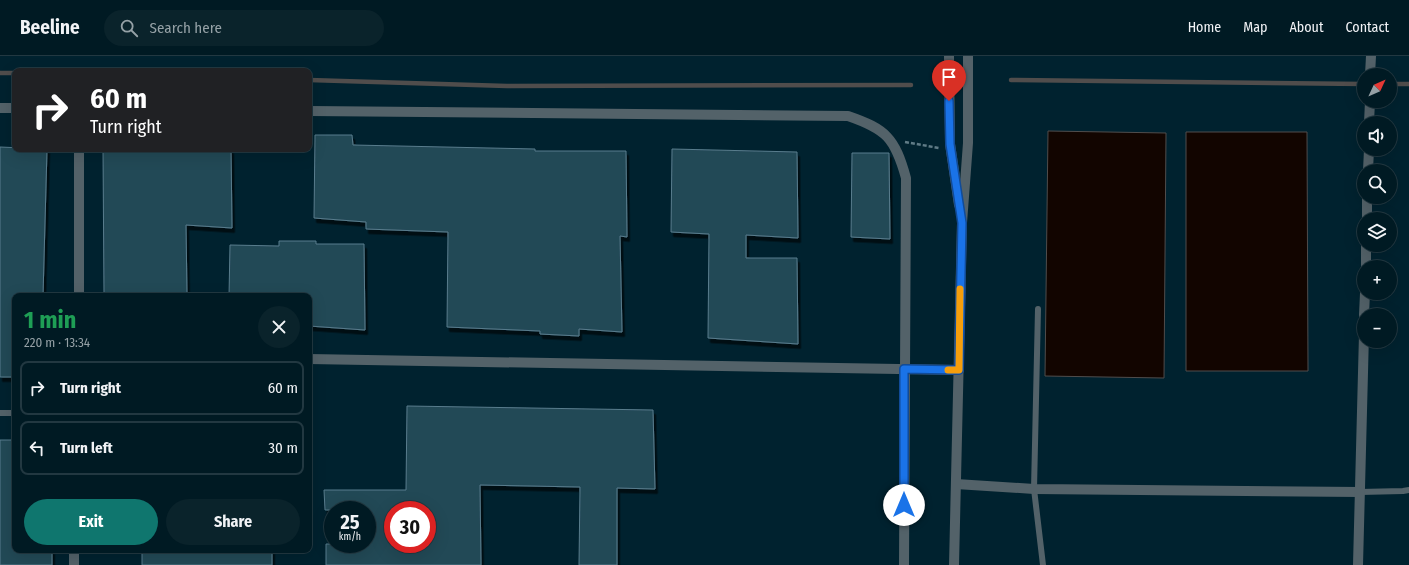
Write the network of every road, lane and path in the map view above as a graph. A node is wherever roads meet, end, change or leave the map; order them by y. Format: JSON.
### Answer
{"nodes":[{"id":1,"x":949,"y":56,"type":"edge"},
{"id":2,"x":968,"y":56,"type":"edge"},
{"id":3,"x":1371,"y":56,"type":"edge"},
{"id":4,"x":1370,"y":68,"type":"edge"},
{"id":5,"x":0,"y":108,"type":"edge"},
{"id":6,"x":12,"y":108,"type":"edge"},
{"id":7,"x":312,"y":111,"type":"edge"},
{"id":8,"x":890,"y":139,"type":"junction"},
{"id":9,"x":951,"y":151,"type":"junction"},
{"id":10,"x":79,"y":152,"type":"edge"},
{"id":11,"x":962,"y":223,"type":"junction"},
{"id":12,"x":79,"y":293,"type":"edge"},
{"id":13,"x":1038,"y":309,"type":"dead end"},
{"id":14,"x":1364,"y":348,"type":"edge"},
{"id":15,"x":312,"y":359,"type":"edge"},
{"id":16,"x":904,"y":369,"type":"junction"},
{"id":17,"x":959,"y":370,"type":"junction"},
{"id":18,"x":0,"y":412,"type":"edge"},
{"id":19,"x":12,"y":413,"type":"edge"},
{"id":20,"x":956,"y":484,"type":"junction"},
{"id":21,"x":1034,"y":489,"type":"junction"},
{"id":22,"x":1409,"y":490,"type":"edge"},
{"id":23,"x":1360,"y":492,"type":"junction"},
{"id":24,"x":74,"y":553,"type":"edge"},
{"id":25,"x":74,"y":565,"type":"edge"},
{"id":26,"x":904,"y":565,"type":"edge"},
{"id":27,"x":954,"y":565,"type":"edge"},
{"id":28,"x":1043,"y":565,"type":"edge"},
{"id":29,"x":1358,"y":565,"type":"edge"}],
"edges":[{"from":1,"to":9,"type":"street"},
{"from":2,"to":11,"type":"street"},
{"from":3,"to":4,"type":"street"},
{"from":5,"to":6,"type":"street"},
{"from":7,"to":8,"type":"street"},
{"from":8,"to":9,"type":"path"},
{"from":8,"to":16,"type":"street"},
{"from":9,"to":11,"type":"street"},
{"from":10,"to":12,"type":"street"},
{"from":11,"to":17,"type":"street"},
{"from":13,"to":21,"type":"lane"},
{"from":14,"to":23,"type":"street"},
{"from":15,"to":16,"type":"street"},
{"from":16,"to":17,"type":"street"},
{"from":16,"to":26,"type":"street"},
{"from":17,"to":20,"type":"street"},
{"from":18,"to":19,"type":"lane"},
{"from":20,"to":21,"type":"street"},
{"from":20,"to":27,"type":"street"},
{"from":21,"to":23,"type":"street"},
{"from":21,"to":28,"type":"lane"},
{"from":22,"to":23,"type":"lane"},
{"from":23,"to":29,"type":"street"},
{"from":24,"to":25,"type":"street"}]}
